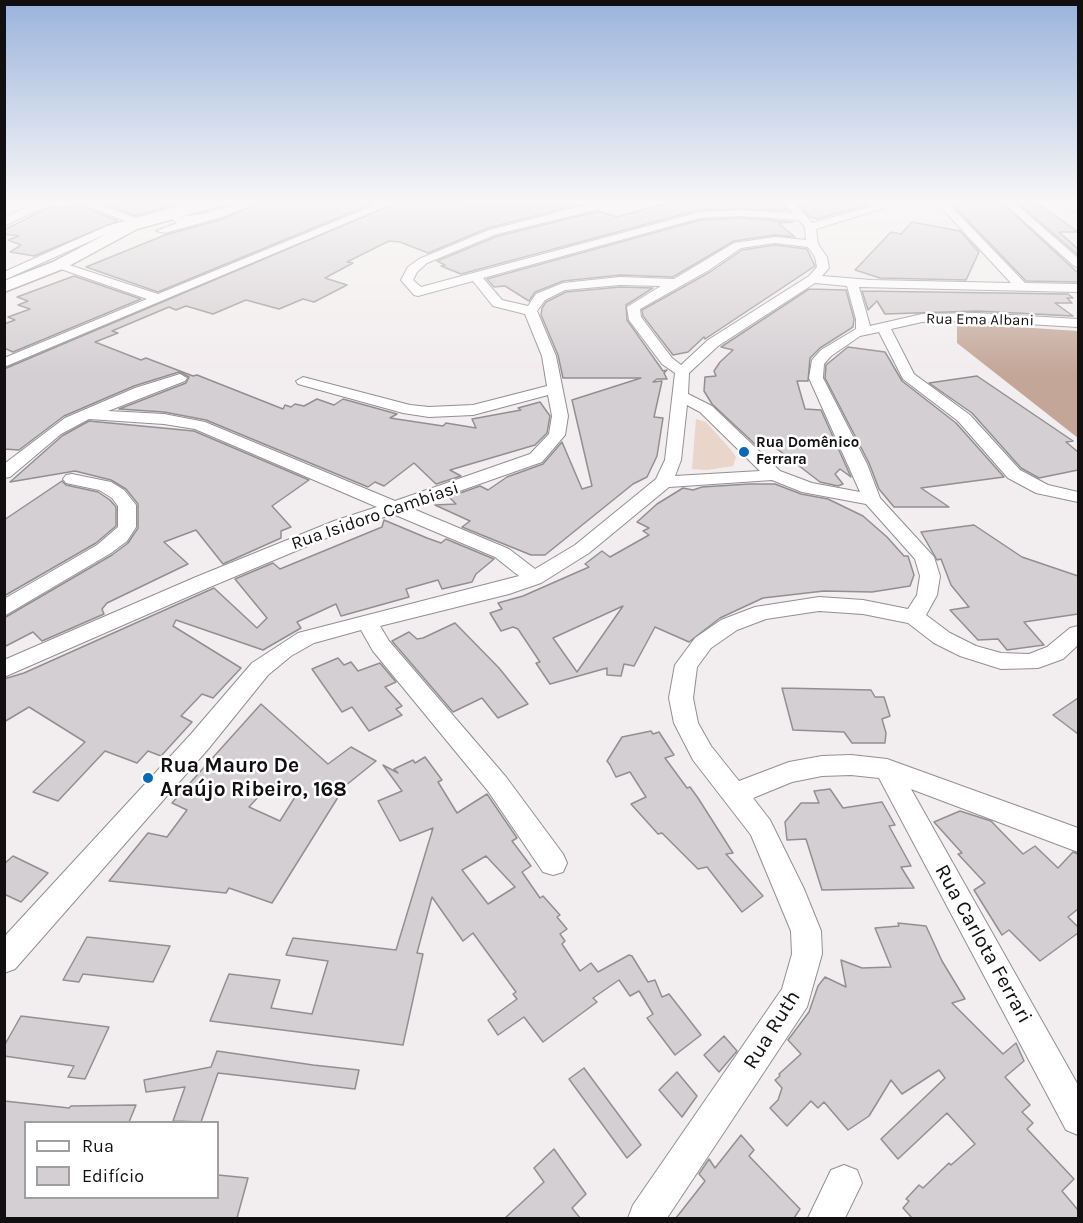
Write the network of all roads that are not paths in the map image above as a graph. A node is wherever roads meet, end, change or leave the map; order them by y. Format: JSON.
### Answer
{"nodes":[{"id":1,"x":45,"y":260,"type":"edge"},
{"id":2,"x":68,"y":260,"type":"edge"},
{"id":3,"x":252,"y":260,"type":"edge"},
{"id":4,"x":425,"y":260,"type":"edge"},
{"id":5,"x":537,"y":260,"type":"edge"},
{"id":6,"x":714,"y":260,"type":"edge"},
{"id":7,"x":822,"y":260,"type":"edge"},
{"id":8,"x":996,"y":260,"type":"edge"},
{"id":9,"x":59,"y":265,"type":"junction"},
{"id":10,"x":4,"y":277,"type":"edge"},
{"id":11,"x":476,"y":277,"type":"junction"},
{"id":12,"x":813,"y":279,"type":"junction"},
{"id":13,"x":674,"y":283,"type":"junction"},
{"id":14,"x":852,"y":283,"type":"junction"},
{"id":15,"x":4,"y":287,"type":"edge"},
{"id":16,"x":1022,"y":287,"type":"junction"},
{"id":17,"x":1078,"y":288,"type":"edge"},
{"id":18,"x":418,"y":292,"type":"junction"},
{"id":19,"x":159,"y":299,"type":"junction"},
{"id":20,"x":413,"y":305,"type":"dead end"},
{"id":21,"x":531,"y":311,"type":"junction"},
{"id":22,"x":1078,"y":323,"type":"edge"},
{"id":23,"x":883,"y":326,"type":"junction"},
{"id":24,"x":863,"y":330,"type":"junction"},
{"id":25,"x":4,"y":363,"type":"edge"},
{"id":26,"x":682,"y":372,"type":"junction"},
{"id":27,"x":180,"y":378,"type":"dead end"},
{"id":28,"x":303,"y":381,"type":"dead end"},
{"id":29,"x":556,"y":388,"type":"junction"},
{"id":30,"x":681,"y":396,"type":"junction"},
{"id":31,"x":85,"y":414,"type":"junction"},
{"id":32,"x":4,"y":473,"type":"edge"},
{"id":33,"x":774,"y":476,"type":"junction"},
{"id":34,"x":72,"y":479,"type":"dead end"},
{"id":35,"x":664,"y":482,"type":"junction"},
{"id":36,"x":1078,"y":497,"type":"edge"},
{"id":37,"x":872,"y":500,"type":"junction"},
{"id":38,"x":392,"y":507,"type":"junction"},
{"id":39,"x":534,"y":578,"type":"junction"},
{"id":40,"x":4,"y":609,"type":"edge"},
{"id":41,"x":914,"y":617,"type":"junction"},
{"id":42,"x":367,"y":621,"type":"junction"},
{"id":43,"x":1078,"y":633,"type":"edge"},
{"id":44,"x":4,"y":669,"type":"edge"},
{"id":45,"x":887,"y":769,"type":"junction"},
{"id":46,"x":736,"y":794,"type":"junction"},
{"id":47,"x":1078,"y":840,"type":"edge"},
{"id":48,"x":553,"y":863,"type":"dead end"},
{"id":49,"x":4,"y":959,"type":"edge"},
{"id":50,"x":1078,"y":1118,"type":"edge"},
{"id":51,"x":844,"y":1183,"type":"dead end"},
{"id":52,"x":646,"y":1218,"type":"edge"},
{"id":53,"x":826,"y":1218,"type":"edge"}],
"edges":[{"from":1,"to":10,"type":"street"},
{"from":2,"to":9,"type":"main road"},
{"from":3,"to":19,"type":"street"},
{"from":4,"to":18,"type":"street"},
{"from":5,"to":11,"type":"street"},
{"from":6,"to":13,"type":"street"},
{"from":7,"to":12,"type":"street"},
{"from":8,"to":16,"type":"street"},
{"from":9,"to":15,"type":"main road"},
{"from":9,"to":19,"type":"street"},
{"from":11,"to":18,"type":"street"},
{"from":11,"to":21,"type":"street"},
{"from":12,"to":14,"type":"street"},
{"from":12,"to":26,"type":"street"},
{"from":13,"to":21,"type":"street"},
{"from":13,"to":26,"type":"street"},
{"from":14,"to":16,"type":"street"},
{"from":14,"to":24,"type":"street"},
{"from":16,"to":17,"type":"street"},
{"from":18,"to":20,"type":"street"},
{"from":19,"to":25,"type":"street"},
{"from":21,"to":29,"type":"street","name":"Rua Isidoro Cambiasi"},
{"from":22,"to":23,"type":"street","name":"Rua Ema Albani"},
{"from":23,"to":24,"type":"street","name":"Rua Ema Albani"},
{"from":23,"to":36,"type":"street"},
{"from":24,"to":37,"type":"street"},
{"from":26,"to":30,"type":"street"},
{"from":27,"to":31,"type":"street"},
{"from":28,"to":29,"type":"street"},
{"from":29,"to":38,"type":"street","name":"Rua Isidoro Cambiasi"},
{"from":30,"to":33,"type":"street"},
{"from":30,"to":35,"type":"street"},
{"from":31,"to":32,"type":"street"},
{"from":31,"to":38,"type":"street"},
{"from":33,"to":35,"type":"street"},
{"from":33,"to":37,"type":"street"},
{"from":34,"to":40,"type":"street"},
{"from":35,"to":39,"type":"street"},
{"from":37,"to":41,"type":"street"},
{"from":38,"to":39,"type":"street"},
{"from":38,"to":44,"type":"street","name":"Rua Isidoro Cambiasi"},
{"from":39,"to":42,"type":"street"},
{"from":41,"to":43,"type":"street"},
{"from":41,"to":46,"type":"street","name":"Rua Ruth"},
{"from":42,"to":48,"type":"street"},
{"from":42,"to":49,"type":"street"},
{"from":45,"to":46,"type":"street"},
{"from":45,"to":47,"type":"street"},
{"from":45,"to":50,"type":"street","name":"Rua Carlota Ferrari"},
{"from":46,"to":52,"type":"street","name":"Rua Ruth"},
{"from":51,"to":53,"type":"street"}]}
